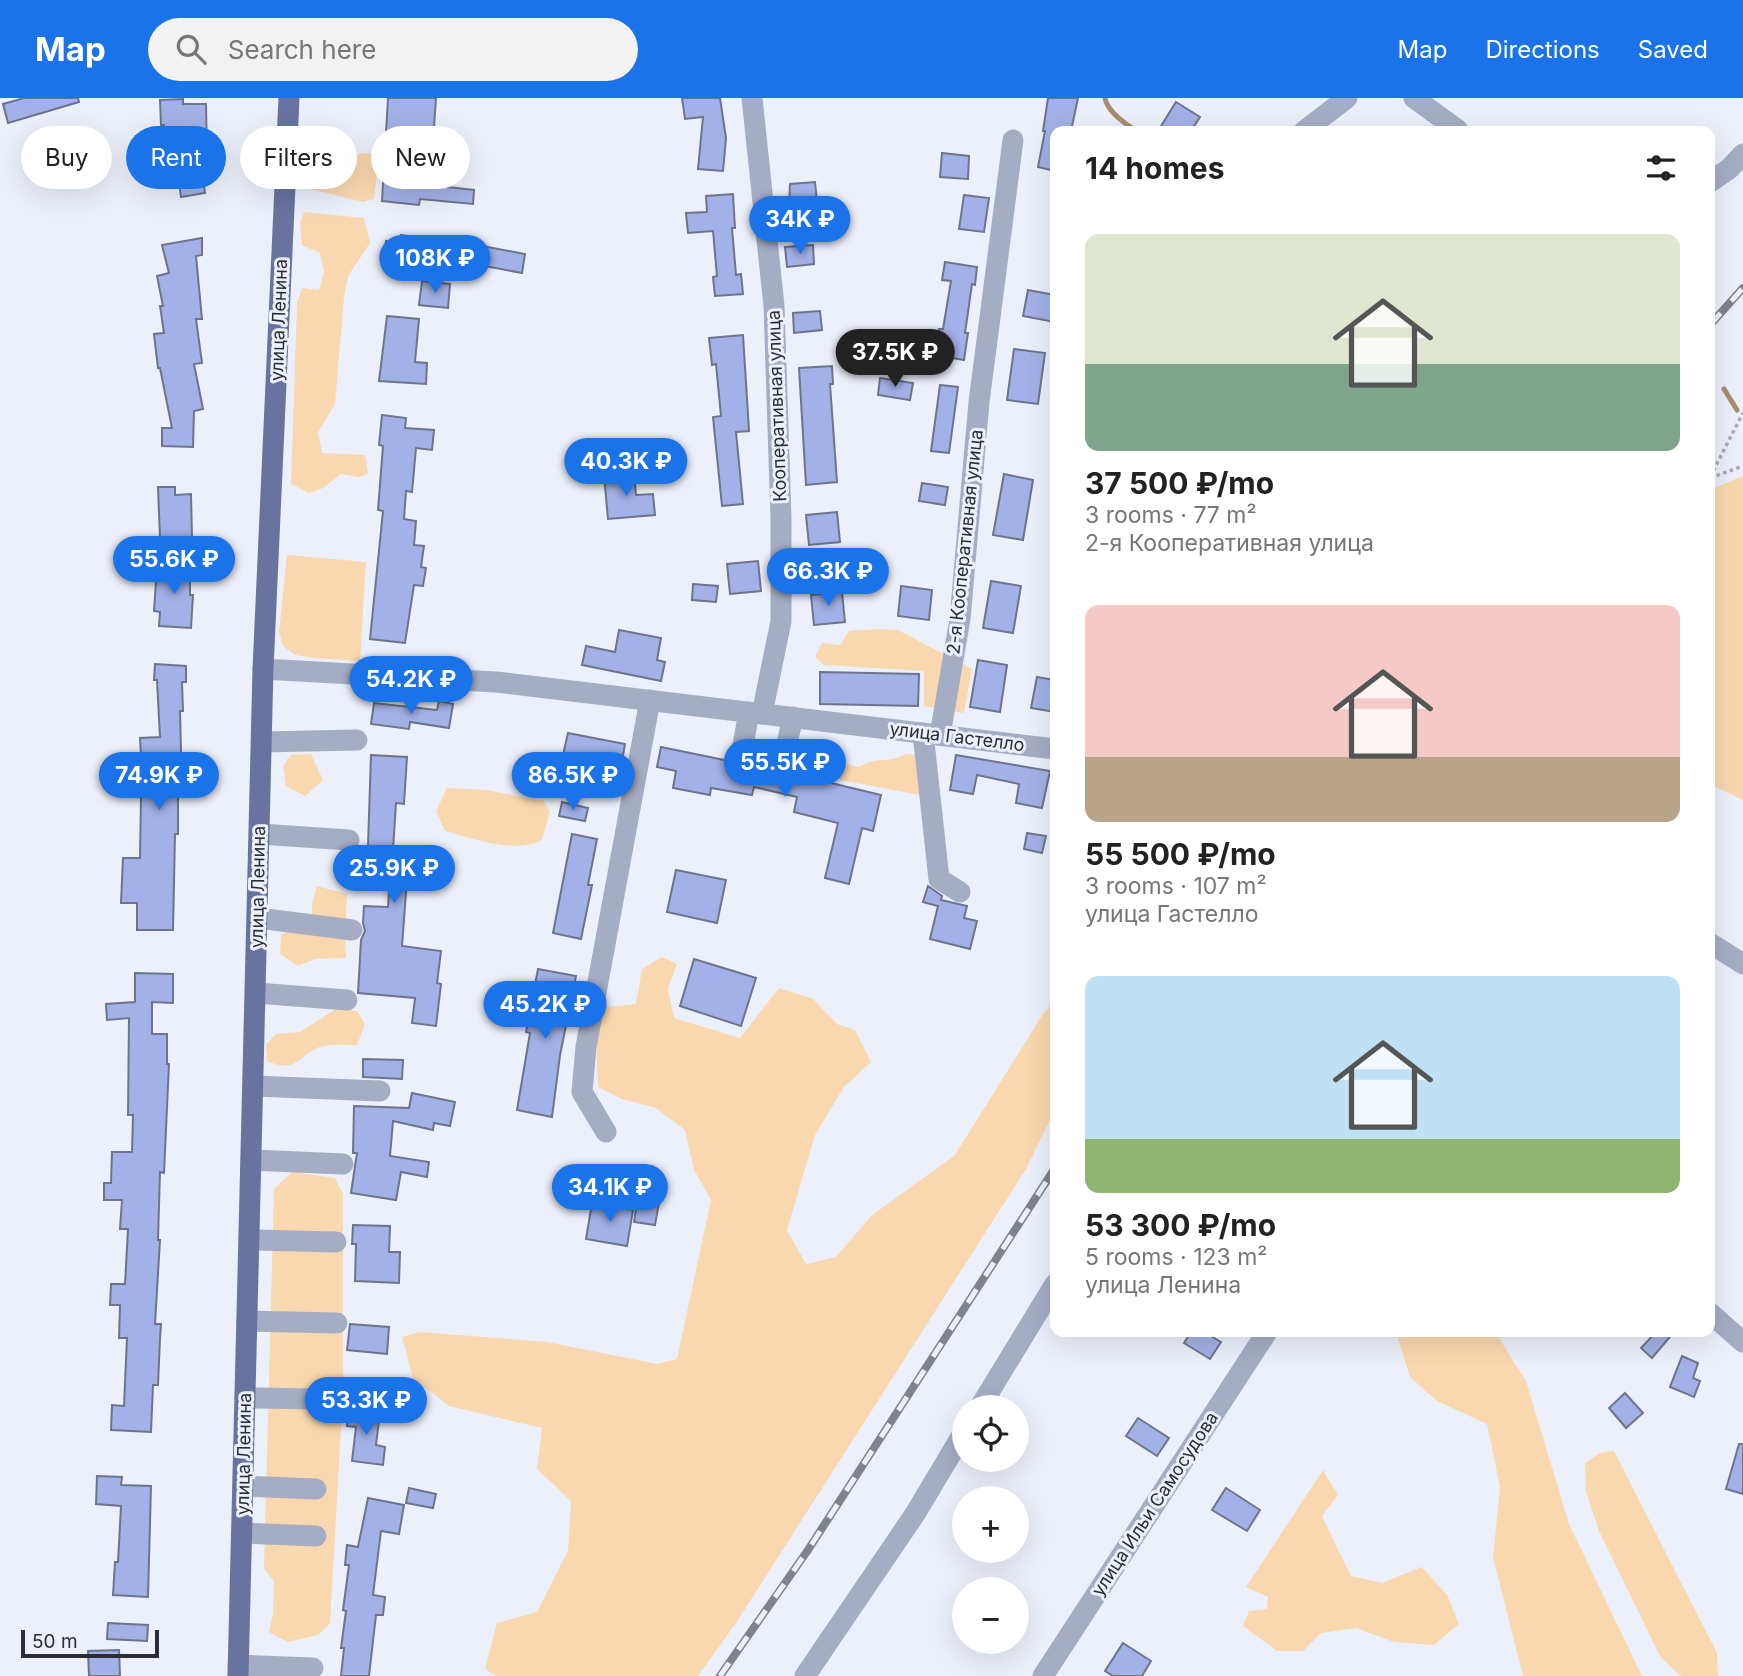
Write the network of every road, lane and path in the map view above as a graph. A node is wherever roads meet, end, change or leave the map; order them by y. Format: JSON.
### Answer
{"nodes":[{"id":1,"x":289,"y":98,"type":"edge"},
{"id":2,"x":752,"y":98,"type":"edge"},
{"id":3,"x":1347,"y":98,"type":"edge"},
{"id":4,"x":1415,"y":98,"type":"edge"},
{"id":5,"x":1311,"y":126,"type":"edge"},
{"id":6,"x":1453,"y":126,"type":"edge"},
{"id":7,"x":1013,"y":140,"type":"dead end"},
{"id":8,"x":1743,"y":154,"type":"edge"},
{"id":9,"x":1715,"y":179,"type":"edge"},
{"id":10,"x":1743,"y":413,"type":"edge"},
{"id":11,"x":1743,"y":466,"type":"edge"},
{"id":12,"x":1715,"y":468,"type":"edge"},
{"id":13,"x":1715,"y":476,"type":"edge"},
{"id":14,"x":263,"y":669,"type":"junction"},
{"id":15,"x":650,"y":700,"type":"junction"},
{"id":16,"x":755,"y":713,"type":"junction"},
{"id":17,"x":793,"y":717,"type":"junction"},
{"id":18,"x":931,"y":734,"type":"junction"},
{"id":19,"x":357,"y":740,"type":"dead end"},
{"id":20,"x":262,"y":742,"type":"junction"},
{"id":21,"x":1050,"y":748,"type":"edge"},
{"id":22,"x":741,"y":755,"type":"dead end"},
{"id":23,"x":782,"y":765,"type":"dead end"},
{"id":24,"x":260,"y":834,"type":"junction"},
{"id":25,"x":349,"y":840,"type":"dead end"},
{"id":26,"x":960,"y":892,"type":"dead end"},
{"id":27,"x":258,"y":918,"type":"junction"},
{"id":28,"x":352,"y":930,"type":"dead end"},
{"id":29,"x":1715,"y":946,"type":"edge"},
{"id":30,"x":1743,"y":964,"type":"edge"},
{"id":31,"x":256,"y":993,"type":"junction"},
{"id":32,"x":347,"y":1000,"type":"dead end"},
{"id":33,"x":253,"y":1086,"type":"junction"},
{"id":34,"x":380,"y":1091,"type":"dead end"},
{"id":35,"x":606,"y":1132,"type":"dead end"},
{"id":36,"x":251,"y":1160,"type":"junction"},
{"id":37,"x":343,"y":1164,"type":"dead end"},
{"id":38,"x":249,"y":1240,"type":"junction"},
{"id":39,"x":336,"y":1242,"type":"dead end"},
{"id":40,"x":1050,"y":1292,"type":"edge"},
{"id":41,"x":1715,"y":1317,"type":"edge"},
{"id":42,"x":247,"y":1321,"type":"junction"},
{"id":43,"x":337,"y":1324,"type":"dead end"},
{"id":44,"x":1264,"y":1337,"type":"edge"},
{"id":45,"x":1743,"y":1342,"type":"edge"},
{"id":46,"x":987,"y":1395,"type":"edge"},
{"id":47,"x":245,"y":1398,"type":"junction"},
{"id":48,"x":319,"y":1399,"type":"dead end"},
{"id":49,"x":952,"y":1452,"type":"edge"},
{"id":50,"x":243,"y":1486,"type":"junction"},
{"id":51,"x":316,"y":1489,"type":"dead end"},
{"id":52,"x":242,"y":1533,"type":"junction"},
{"id":53,"x":316,"y":1536,"type":"dead end"},
{"id":54,"x":313,"y":1668,"type":"dead end"},
{"id":55,"x":238,"y":1671,"type":"edge"},
{"id":56,"x":805,"y":1676,"type":"edge"},
{"id":57,"x":1043,"y":1676,"type":"edge"}],
"edges":[{"from":1,"to":14,"type":"main road","name":"улица Ленина"},
{"from":2,"to":16,"type":"street","name":"Кооперативная улица"},
{"from":3,"to":5,"type":"street"},
{"from":4,"to":6,"type":"street"},
{"from":7,"to":18,"type":"street","name":"2-я Кооперативная улица"},
{"from":8,"to":9,"type":"street"},
{"from":10,"to":12,"type":"path"},
{"from":11,"to":13,"type":"path"},
{"from":14,"to":15,"type":"street","name":"улица Гастелло"},
{"from":14,"to":20,"type":"main road","name":"улица Ленина"},
{"from":15,"to":16,"type":"street","name":"улица Гастелло"},
{"from":15,"to":35,"type":"street"},
{"from":16,"to":17,"type":"street","name":"улица Гастелло"},
{"from":16,"to":22,"type":"street","name":"Кооперативная улица"},
{"from":17,"to":18,"type":"street","name":"улица Гастелло"},
{"from":17,"to":23,"type":"street"},
{"from":18,"to":21,"type":"street","name":"улица Гастелло"},
{"from":18,"to":26,"type":"street","name":"2-я Кооперативная улица"},
{"from":19,"to":20,"type":"street"},
{"from":20,"to":24,"type":"main road","name":"улица Ленина"},
{"from":24,"to":25,"type":"street"},
{"from":24,"to":27,"type":"main road","name":"улица Ленина"},
{"from":27,"to":28,"type":"street"},
{"from":27,"to":31,"type":"main road","name":"улица Ленина"},
{"from":29,"to":30,"type":"street"},
{"from":31,"to":32,"type":"street"},
{"from":31,"to":33,"type":"main road","name":"улица Ленина"},
{"from":33,"to":34,"type":"street"},
{"from":33,"to":36,"type":"main road","name":"улица Ленина"},
{"from":36,"to":37,"type":"street"},
{"from":36,"to":38,"type":"main road","name":"улица Ленина"},
{"from":38,"to":39,"type":"street"},
{"from":38,"to":42,"type":"main road","name":"улица Ленина"},
{"from":40,"to":46,"type":"street"},
{"from":41,"to":45,"type":"street"},
{"from":42,"to":43,"type":"street"},
{"from":42,"to":47,"type":"main road","name":"улица Ленина"},
{"from":44,"to":57,"type":"street","name":"улица Ильи Самосудова"},
{"from":47,"to":48,"type":"street"},
{"from":47,"to":50,"type":"main road","name":"улица Ленина"},
{"from":49,"to":56,"type":"street"},
{"from":50,"to":51,"type":"street"},
{"from":50,"to":52,"type":"main road","name":"улица Ленина"},
{"from":52,"to":53,"type":"street"},
{"from":52,"to":55,"type":"main road","name":"улица Ленина"},
{"from":54,"to":55,"type":"street"}]}
